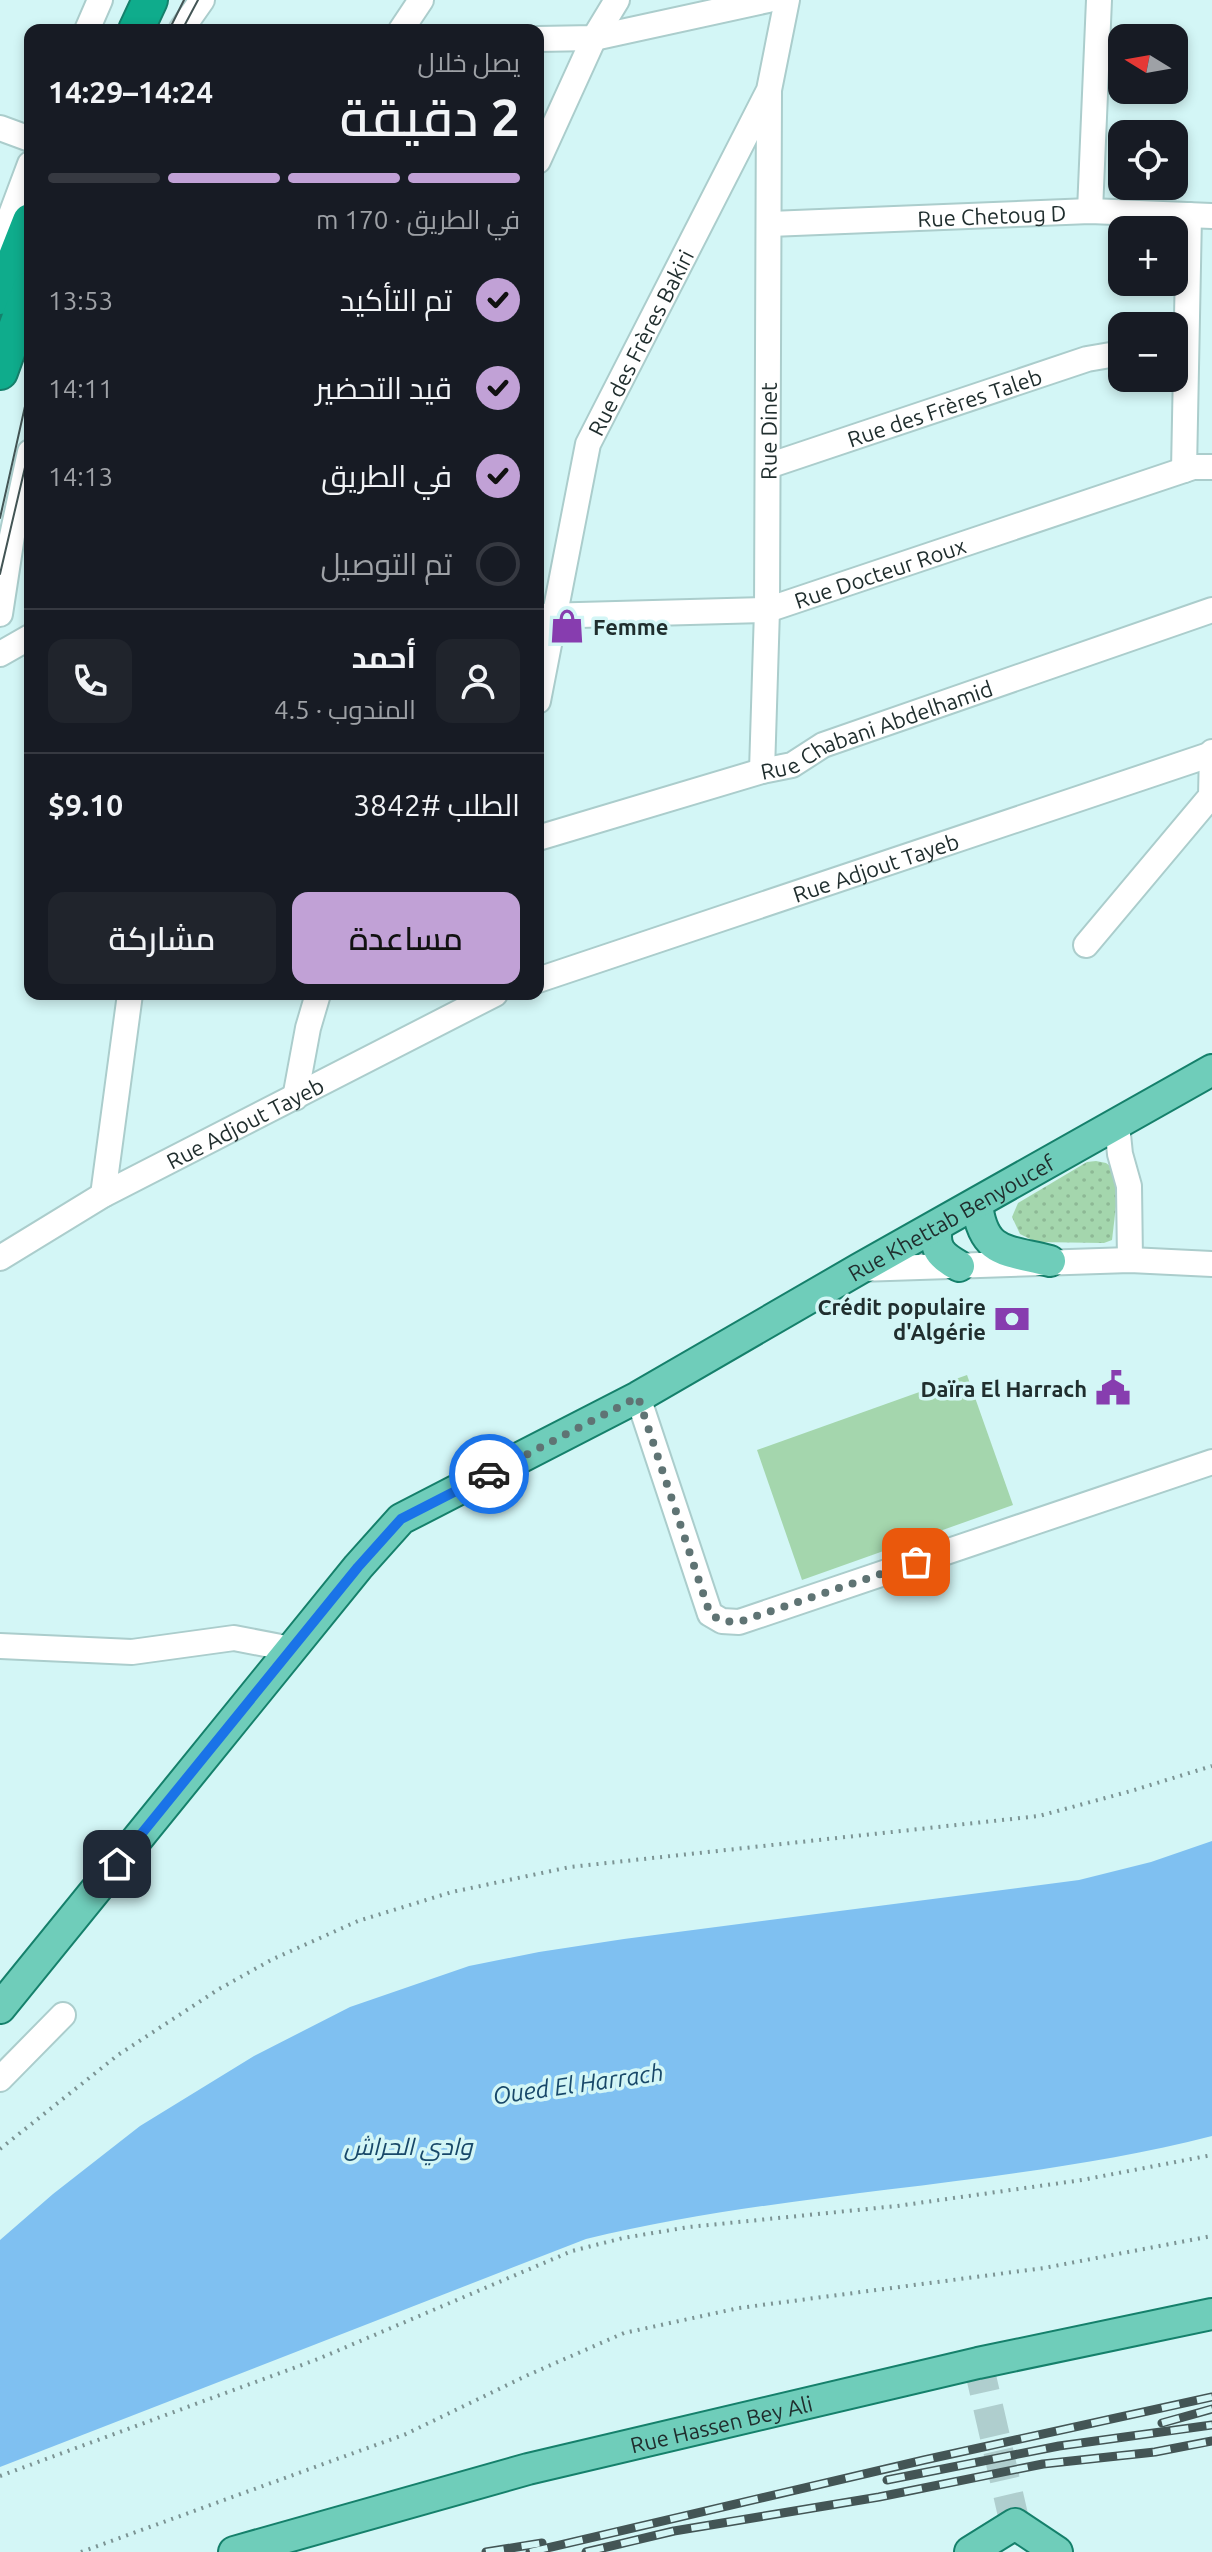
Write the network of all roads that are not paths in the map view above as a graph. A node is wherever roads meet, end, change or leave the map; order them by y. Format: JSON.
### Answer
{"nodes":[{"id":1,"x":100,"y":0,"type":"edge"},
{"id":2,"x":126,"y":0,"type":"edge"},
{"id":3,"x":150,"y":0,"type":"edge"},
{"id":4,"x":202,"y":0,"type":"edge"},
{"id":5,"x":421,"y":0,"type":"edge"},
{"id":6,"x":617,"y":0,"type":"edge"},
{"id":7,"x":768,"y":0,"type":"edge"},
{"id":8,"x":787,"y":0,"type":"edge"},
{"id":9,"x":1099,"y":0,"type":"edge"},
{"id":10,"x":90,"y":24,"type":"edge"},
{"id":11,"x":115,"y":24,"type":"edge"},
{"id":12,"x":139,"y":24,"type":"edge"},
{"id":13,"x":185,"y":24,"type":"edge"},
{"id":14,"x":405,"y":24,"type":"edge"},
{"id":15,"x":594,"y":38,"type":"junction"},
{"id":16,"x":544,"y":39,"type":"edge"},
{"id":17,"x":769,"y":90,"type":"junction"},
{"id":18,"x":0,"y":128,"type":"edge"},
{"id":19,"x":24,"y":137,"type":"edge"},
{"id":20,"x":544,"y":148,"type":"edge"},
{"id":21,"x":24,"y":180,"type":"edge"},
{"id":22,"x":1090,"y":211,"type":"junction"},
{"id":23,"x":1201,"y":215,"type":"edge"},
{"id":24,"x":770,"y":224,"type":"junction"},
{"id":25,"x":24,"y":236,"type":"edge"},
{"id":26,"x":0,"y":244,"type":"edge"},
{"id":27,"x":0,"y":297,"type":"edge"},
{"id":28,"x":24,"y":306,"type":"edge"},
{"id":29,"x":1190,"y":345,"type":"edge"},
{"id":30,"x":1108,"y":355,"type":"edge"},
{"id":31,"x":0,"y":372,"type":"edge"},
{"id":32,"x":768,"y":466,"type":"junction"},
{"id":33,"x":1212,"y":467,"type":"edge"},
{"id":34,"x":1184,"y":470,"type":"junction"},
{"id":35,"x":24,"y":480,"type":"edge"},
{"id":36,"x":767,"y":610,"type":"junction"},
{"id":37,"x":1212,"y":610,"type":"edge"},
{"id":38,"x":0,"y":615,"type":"edge"},
{"id":39,"x":546,"y":616,"type":"edge"},
{"id":40,"x":24,"y":623,"type":"edge"},
{"id":41,"x":544,"y":637,"type":"edge"},
{"id":42,"x":24,"y":640,"type":"edge"},
{"id":43,"x":0,"y":654,"type":"edge"},
{"id":44,"x":1212,"y":753,"type":"edge"},
{"id":45,"x":762,"y":771,"type":"junction"},
{"id":46,"x":544,"y":836,"type":"edge"},
{"id":47,"x":1086,"y":945,"type":"dead end"},
{"id":48,"x":544,"y":978,"type":"edge"},
{"id":49,"x":129,"y":1000,"type":"edge"},
{"id":50,"x":316,"y":1000,"type":"edge"},
{"id":51,"x":481,"y":1000,"type":"edge"},
{"id":52,"x":1212,"y":1070,"type":"edge"},
{"id":53,"x":295,"y":1098,"type":"junction"},
{"id":54,"x":1117,"y":1125,"type":"junction"},
{"id":55,"x":103,"y":1195,"type":"junction"},
{"id":56,"x":977,"y":1204,"type":"junction"},
{"id":57,"x":937,"y":1227,"type":"junction"},
{"id":58,"x":0,"y":1258,"type":"edge"},
{"id":59,"x":1130,"y":1260,"type":"junction"},
{"id":60,"x":1050,"y":1261,"type":"junction"},
{"id":61,"x":1212,"y":1264,"type":"edge"},
{"id":62,"x":959,"y":1266,"type":"junction"},
{"id":63,"x":859,"y":1269,"type":"junction"},
{"id":64,"x":638,"y":1397,"type":"junction"},
{"id":65,"x":1212,"y":1462,"type":"edge"},
{"id":66,"x":0,"y":1646,"type":"edge"},
{"id":67,"x":291,"y":1649,"type":"junction"},
{"id":68,"x":0,"y":2008,"type":"edge"},
{"id":69,"x":63,"y":2015,"type":"dead end"},
{"id":70,"x":0,"y":2079,"type":"edge"},
{"id":71,"x":1212,"y":2314,"type":"edge"},
{"id":72,"x":234,"y":2552,"type":"edge"},
{"id":73,"x":970,"y":2552,"type":"edge"},
{"id":74,"x":1057,"y":2552,"type":"edge"}],
"edges":[{"from":1,"to":10,"type":"street"},
{"from":2,"to":11,"type":"highway"},
{"from":3,"to":12,"type":"highway"},
{"from":4,"to":13,"type":"street"},
{"from":5,"to":14,"type":"street"},
{"from":6,"to":15,"type":"street"},
{"from":7,"to":15,"type":"street"},
{"from":8,"to":17,"type":"street","name":"Rue des Frères Bakiri"},
{"from":9,"to":22,"type":"street"},
{"from":15,"to":16,"type":"street"},
{"from":15,"to":20,"type":"street"},
{"from":17,"to":24,"type":"street","name":"Rue Dinet"},
{"from":17,"to":39,"type":"street","name":"Rue des Frères Bakiri"},
{"from":18,"to":19,"type":"street"},
{"from":21,"to":26,"type":"street"},
{"from":22,"to":23,"type":"street","name":"Rue Chetoug D"},
{"from":22,"to":24,"type":"street","name":"Rue Chetoug D"},
{"from":23,"to":29,"type":"street"},
{"from":24,"to":32,"type":"street","name":"Rue Dinet"},
{"from":25,"to":27,"type":"highway"},
{"from":28,"to":31,"type":"highway"},
{"from":29,"to":34,"type":"street"},
{"from":30,"to":32,"type":"street","name":"Rue des Frères Taleb"},
{"from":32,"to":36,"type":"street","name":"Rue Dinet"},
{"from":33,"to":34,"type":"street","name":"Rue Docteur Roux"},
{"from":34,"to":36,"type":"street","name":"Rue Docteur Roux"},
{"from":35,"to":38,"type":"street"},
{"from":36,"to":39,"type":"street","name":"Rue Docteur Roux"},
{"from":36,"to":45,"type":"street","name":"Rue Dinet"},
{"from":37,"to":45,"type":"street","name":"Rue Chabani Abdelhamid"},
{"from":38,"to":40,"type":"street"},
{"from":39,"to":41,"type":"street","name":"Rue des Frères Bakiri"},
{"from":42,"to":43,"type":"street"},
{"from":44,"to":47,"type":"street"},
{"from":44,"to":48,"type":"street","name":"Rue Adjout Tayeb"},
{"from":45,"to":46,"type":"street","name":"Rue Chabani Abdelhamid"},
{"from":49,"to":55,"type":"street"},
{"from":50,"to":53,"type":"street"},
{"from":51,"to":53,"type":"street","name":"Rue Adjout Tayeb"},
{"from":52,"to":54,"type":"main road","name":"Rue Khettab Benyoucef"},
{"from":53,"to":55,"type":"street","name":"Rue Adjout Tayeb"},
{"from":54,"to":56,"type":"main road","name":"Rue Khettab Benyoucef"},
{"from":54,"to":59,"type":"street"},
{"from":55,"to":58,"type":"street","name":"Rue Adjout Tayeb"},
{"from":56,"to":57,"type":"main road","name":"Rue Khettab Benyoucef"},
{"from":56,"to":60,"type":"main road"},
{"from":57,"to":62,"type":"main road"},
{"from":57,"to":63,"type":"main road","name":"Rue Khettab Benyoucef"},
{"from":59,"to":60,"type":"street"},
{"from":59,"to":61,"type":"street"},
{"from":60,"to":62,"type":"street"},
{"from":62,"to":63,"type":"street"},
{"from":63,"to":64,"type":"main road","name":"Rue Khettab Benyoucef"},
{"from":64,"to":65,"type":"street"},
{"from":64,"to":67,"type":"main road","name":"Rue Khettab Benyoucef"},
{"from":66,"to":67,"type":"street"},
{"from":67,"to":68,"type":"main road","name":"Rue Khettab Benyoucef"},
{"from":69,"to":70,"type":"street"},
{"from":71,"to":72,"type":"main road","name":"Rue Hassen Bey Ali"},
{"from":73,"to":74,"type":"main road"}]}
